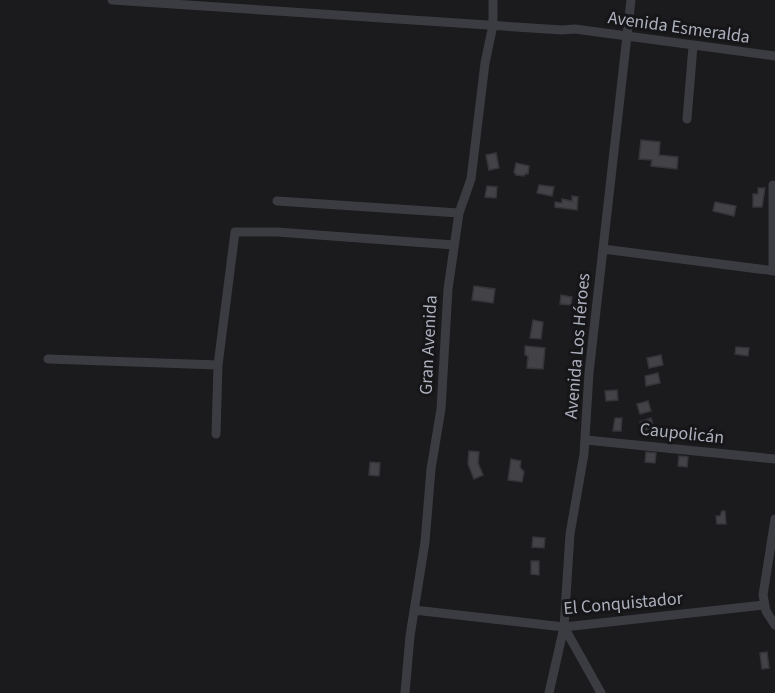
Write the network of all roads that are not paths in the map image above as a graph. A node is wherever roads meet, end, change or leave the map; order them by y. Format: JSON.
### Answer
{"nodes":[{"id":1,"x":112,"y":0,"type":"edge"},
{"id":2,"x":493,"y":0,"type":"edge"},
{"id":3,"x":631,"y":0,"type":"edge"},
{"id":4,"x":493,"y":24,"type":"junction"},
{"id":5,"x":625,"y":37,"type":"junction"},
{"id":6,"x":693,"y":46,"type":"junction"},
{"id":7,"x":775,"y":56,"type":"edge"},
{"id":8,"x":687,"y":118,"type":"dead end"},
{"id":9,"x":772,"y":185,"type":"dead end"},
{"id":10,"x":277,"y":201,"type":"dead end"},
{"id":11,"x":459,"y":213,"type":"junction"},
{"id":12,"x":454,"y":245,"type":"junction"},
{"id":13,"x":603,"y":249,"type":"junction"},
{"id":14,"x":774,"y":271,"type":"edge"},
{"id":15,"x":48,"y":359,"type":"dead end"},
{"id":16,"x":218,"y":365,"type":"junction"},
{"id":17,"x":216,"y":434,"type":"dead end"},
{"id":18,"x":586,"y":440,"type":"junction"},
{"id":19,"x":775,"y":459,"type":"edge"},
{"id":20,"x":775,"y":519,"type":"edge"},
{"id":21,"x":764,"y":605,"type":"junction"},
{"id":22,"x":414,"y":610,"type":"junction"},
{"id":23,"x":775,"y":626,"type":"edge"},
{"id":24,"x":564,"y":627,"type":"junction"},
{"id":25,"x":405,"y":693,"type":"edge"},
{"id":26,"x":549,"y":693,"type":"edge"},
{"id":27,"x":601,"y":693,"type":"edge"}],
"edges":[{"from":1,"to":4,"type":"street","name":"Avenida Esmeralda"},
{"from":2,"to":4,"type":"street","name":"Gran Avenida"},
{"from":3,"to":5,"type":"street","name":"Avenida Los Héroes"},
{"from":4,"to":5,"type":"street","name":"Avenida Esmeralda"},
{"from":4,"to":11,"type":"street","name":"Gran Avenida"},
{"from":5,"to":6,"type":"street","name":"Avenida Esmeralda"},
{"from":5,"to":13,"type":"street","name":"Avenida Los Héroes"},
{"from":6,"to":7,"type":"street","name":"Avenida Esmeralda"},
{"from":6,"to":8,"type":"street"},
{"from":9,"to":14,"type":"street"},
{"from":10,"to":11,"type":"street"},
{"from":11,"to":12,"type":"street","name":"Gran Avenida"},
{"from":12,"to":16,"type":"street"},
{"from":12,"to":22,"type":"street","name":"Gran Avenida"},
{"from":13,"to":14,"type":"street"},
{"from":13,"to":18,"type":"street","name":"Avenida Los Héroes"},
{"from":15,"to":16,"type":"street"},
{"from":16,"to":17,"type":"street"},
{"from":18,"to":19,"type":"street","name":"Caupolicán"},
{"from":18,"to":24,"type":"street","name":"Avenida Los Héroes"},
{"from":20,"to":21,"type":"street"},
{"from":21,"to":23,"type":"street"},
{"from":21,"to":24,"type":"street","name":"El Conquistador"},
{"from":22,"to":24,"type":"street","name":"El Conquistador"},
{"from":22,"to":25,"type":"street","name":"Gran Avenida"},
{"from":24,"to":26,"type":"street","name":"Avenida Los Héroes"},
{"from":24,"to":27,"type":"street"}]}
